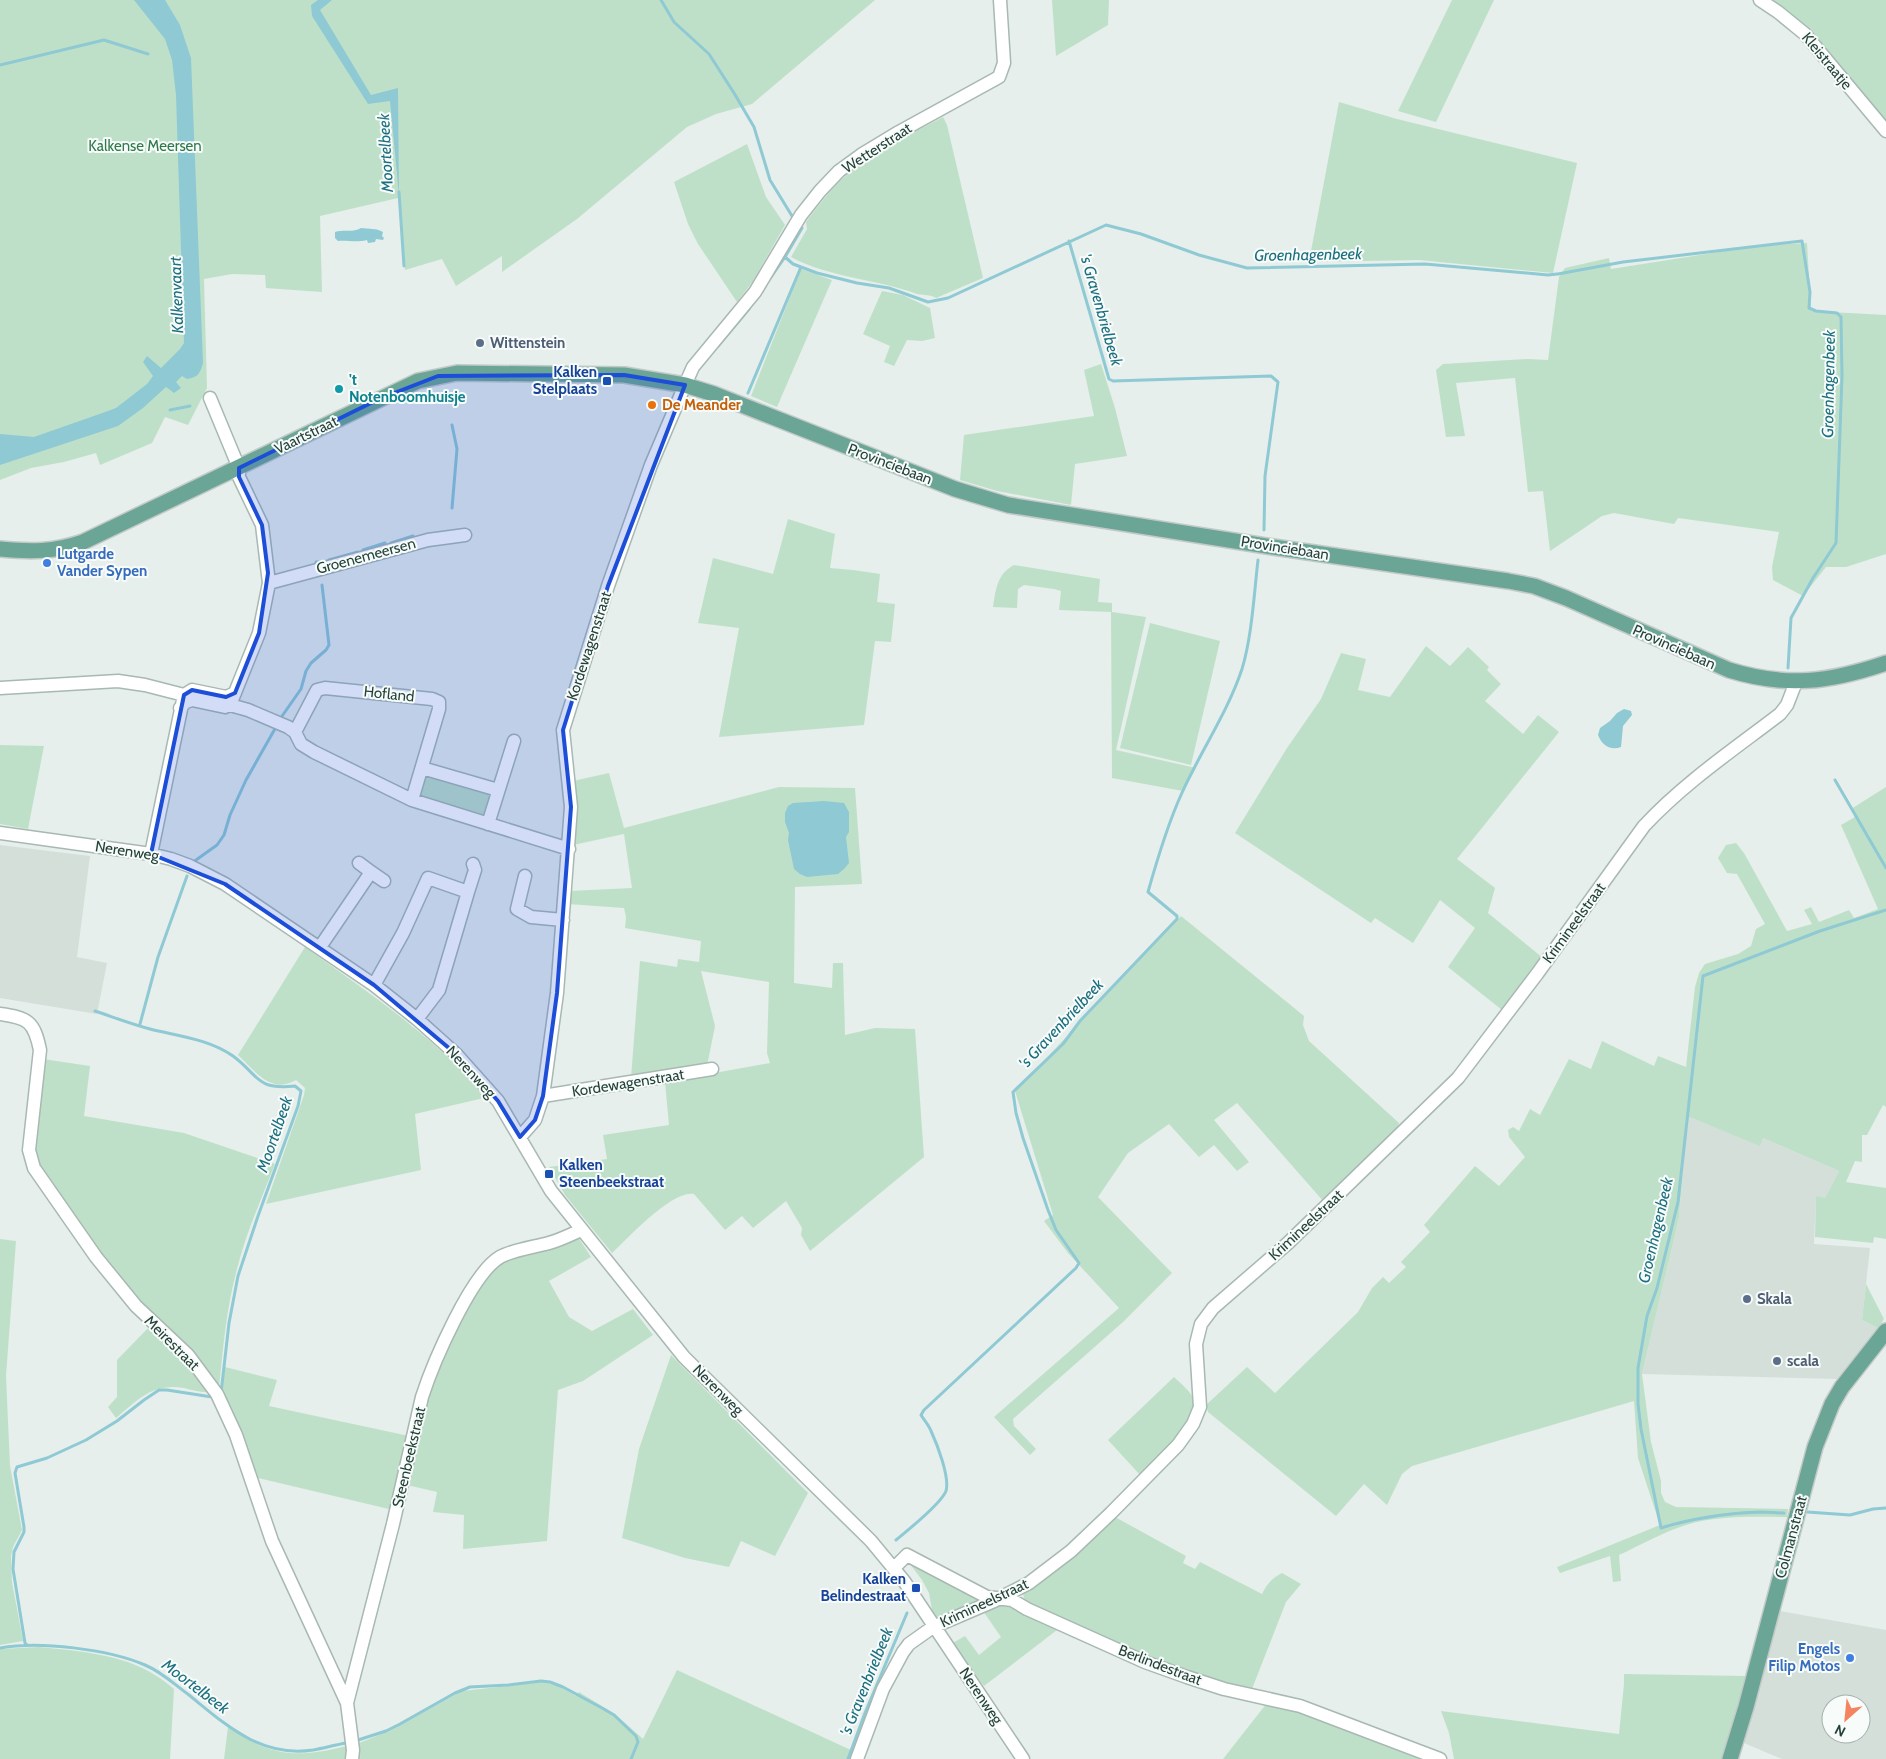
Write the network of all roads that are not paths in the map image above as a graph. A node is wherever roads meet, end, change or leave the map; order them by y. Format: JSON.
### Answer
{"nodes":[{"id":1,"x":1000,"y":0,"type":"edge"},
{"id":2,"x":1760,"y":0,"type":"edge"},
{"id":3,"x":1886,"y":130,"type":"edge"},
{"id":4,"x":685,"y":385,"type":"junction"},
{"id":5,"x":210,"y":398,"type":"dead end"},
{"id":6,"x":239,"y":468,"type":"junction"},
{"id":7,"x":465,"y":535,"type":"dead end"},
{"id":8,"x":0,"y":549,"type":"edge"},
{"id":9,"x":269,"y":583,"type":"junction"},
{"id":10,"x":1886,"y":662,"type":"edge"},
{"id":11,"x":1796,"y":682,"type":"junction"},
{"id":12,"x":0,"y":688,"type":"edge"},
{"id":13,"x":184,"y":694,"type":"junction"},
{"id":14,"x":233,"y":699,"type":"junction"},
{"id":15,"x":180,"y":708,"type":"junction"},
{"id":16,"x":295,"y":732,"type":"junction"},
{"id":17,"x":514,"y":740,"type":"dead end"},
{"id":18,"x":422,"y":768,"type":"junction"},
{"id":19,"x":498,"y":790,"type":"junction"},
{"id":20,"x":412,"y":800,"type":"junction"},
{"id":21,"x":488,"y":824,"type":"junction"},
{"id":22,"x":0,"y":833,"type":"edge"},
{"id":23,"x":568,"y":849,"type":"junction"},
{"id":24,"x":151,"y":854,"type":"junction"},
{"id":25,"x":359,"y":863,"type":"dead end"},
{"id":26,"x":473,"y":864,"type":"dead end"},
{"id":27,"x":371,"y":872,"type":"junction"},
{"id":28,"x":525,"y":876,"type":"dead end"},
{"id":29,"x":384,"y":880,"type":"dead end"},
{"id":30,"x":468,"y":892,"type":"junction"},
{"id":31,"x":563,"y":920,"type":"junction"},
{"id":32,"x":320,"y":947,"type":"junction"},
{"id":33,"x":374,"y":986,"type":"junction"},
{"id":34,"x":0,"y":1014,"type":"edge"},
{"id":35,"x":417,"y":1019,"type":"junction"},
{"id":36,"x":712,"y":1069,"type":"dead end"},
{"id":37,"x":543,"y":1096,"type":"junction"},
{"id":38,"x":520,"y":1137,"type":"junction"},
{"id":39,"x":581,"y":1230,"type":"junction"},
{"id":40,"x":1886,"y":1331,"type":"edge"},
{"id":41,"x":894,"y":1568,"type":"junction"},
{"id":42,"x":1002,"y":1598,"type":"junction"},
{"id":43,"x":933,"y":1626,"type":"junction"},
{"id":44,"x":348,"y":1703,"type":"junction"},
{"id":45,"x":352,"y":1759,"type":"edge"},
{"id":46,"x":857,"y":1759,"type":"edge"},
{"id":47,"x":1023,"y":1759,"type":"edge"},
{"id":48,"x":1440,"y":1759,"type":"edge"},
{"id":49,"x":1730,"y":1759,"type":"edge"}],
"edges":[{"from":1,"to":4,"type":"street","name":"Wetterstraat"},
{"from":2,"to":3,"type":"street","name":"Kleistraatje"},
{"from":4,"to":6,"type":"main road","name":"Vaartstraat"},
{"from":4,"to":11,"type":"main road","name":"Provinciebaan"},
{"from":4,"to":23,"type":"street","name":"Kordewagenstraat"},
{"from":5,"to":6,"type":"street"},
{"from":6,"to":8,"type":"main road","name":"Vaartstraat"},
{"from":6,"to":9,"type":"street"},
{"from":7,"to":9,"type":"street","name":"Groenemeersen"},
{"from":9,"to":14,"type":"street"},
{"from":10,"to":11,"type":"main road","name":"Provinciebaan"},
{"from":11,"to":42,"type":"street","name":"Krimineelstraat"},
{"from":12,"to":13,"type":"street"},
{"from":13,"to":14,"type":"street"},
{"from":13,"to":15,"type":"street"},
{"from":14,"to":15,"type":"street"},
{"from":14,"to":16,"type":"street"},
{"from":15,"to":24,"type":"street"},
{"from":16,"to":18,"type":"street","name":"Hofland"},
{"from":16,"to":20,"type":"street"},
{"from":17,"to":19,"type":"street"},
{"from":18,"to":19,"type":"street"},
{"from":18,"to":20,"type":"street","name":"Hofland"},
{"from":19,"to":21,"type":"street"},
{"from":20,"to":21,"type":"street"},
{"from":21,"to":23,"type":"street"},
{"from":22,"to":24,"type":"street","name":"Nerenweg"},
{"from":23,"to":31,"type":"street","name":"Kordewagenstraat"},
{"from":24,"to":32,"type":"street","name":"Nerenweg"},
{"from":25,"to":27,"type":"street"},
{"from":26,"to":30,"type":"street"},
{"from":27,"to":29,"type":"street"},
{"from":27,"to":32,"type":"street"},
{"from":28,"to":31,"type":"street"},
{"from":30,"to":33,"type":"street"},
{"from":30,"to":35,"type":"street"},
{"from":31,"to":37,"type":"street","name":"Kordewagenstraat"},
{"from":32,"to":33,"type":"street","name":"Nerenweg"},
{"from":33,"to":35,"type":"street","name":"Nerenweg"},
{"from":34,"to":44,"type":"street","name":"Meirestraat"},
{"from":35,"to":38,"type":"street","name":"Nerenweg"},
{"from":36,"to":37,"type":"street","name":"Kordewagenstraat"},
{"from":37,"to":38,"type":"street","name":"Kordewagenstraat"},
{"from":38,"to":39,"type":"street","name":"Nerenweg"},
{"from":39,"to":41,"type":"street","name":"Nerenweg"},
{"from":39,"to":44,"type":"street","name":"Steenbeekstraat"},
{"from":40,"to":49,"type":"main road","name":"Colmanstraat"},
{"from":41,"to":42,"type":"street","name":"Berlindestraat"},
{"from":41,"to":43,"type":"street","name":"Nerenweg"},
{"from":42,"to":43,"type":"street","name":"Krimineelstraat"},
{"from":42,"to":48,"type":"street","name":"Berlindestraat"},
{"from":43,"to":46,"type":"street","name":"Krimineelstraat"},
{"from":43,"to":47,"type":"street","name":"Nerenweg"},
{"from":44,"to":45,"type":"street","name":"Steenbeekstraat"}]}
